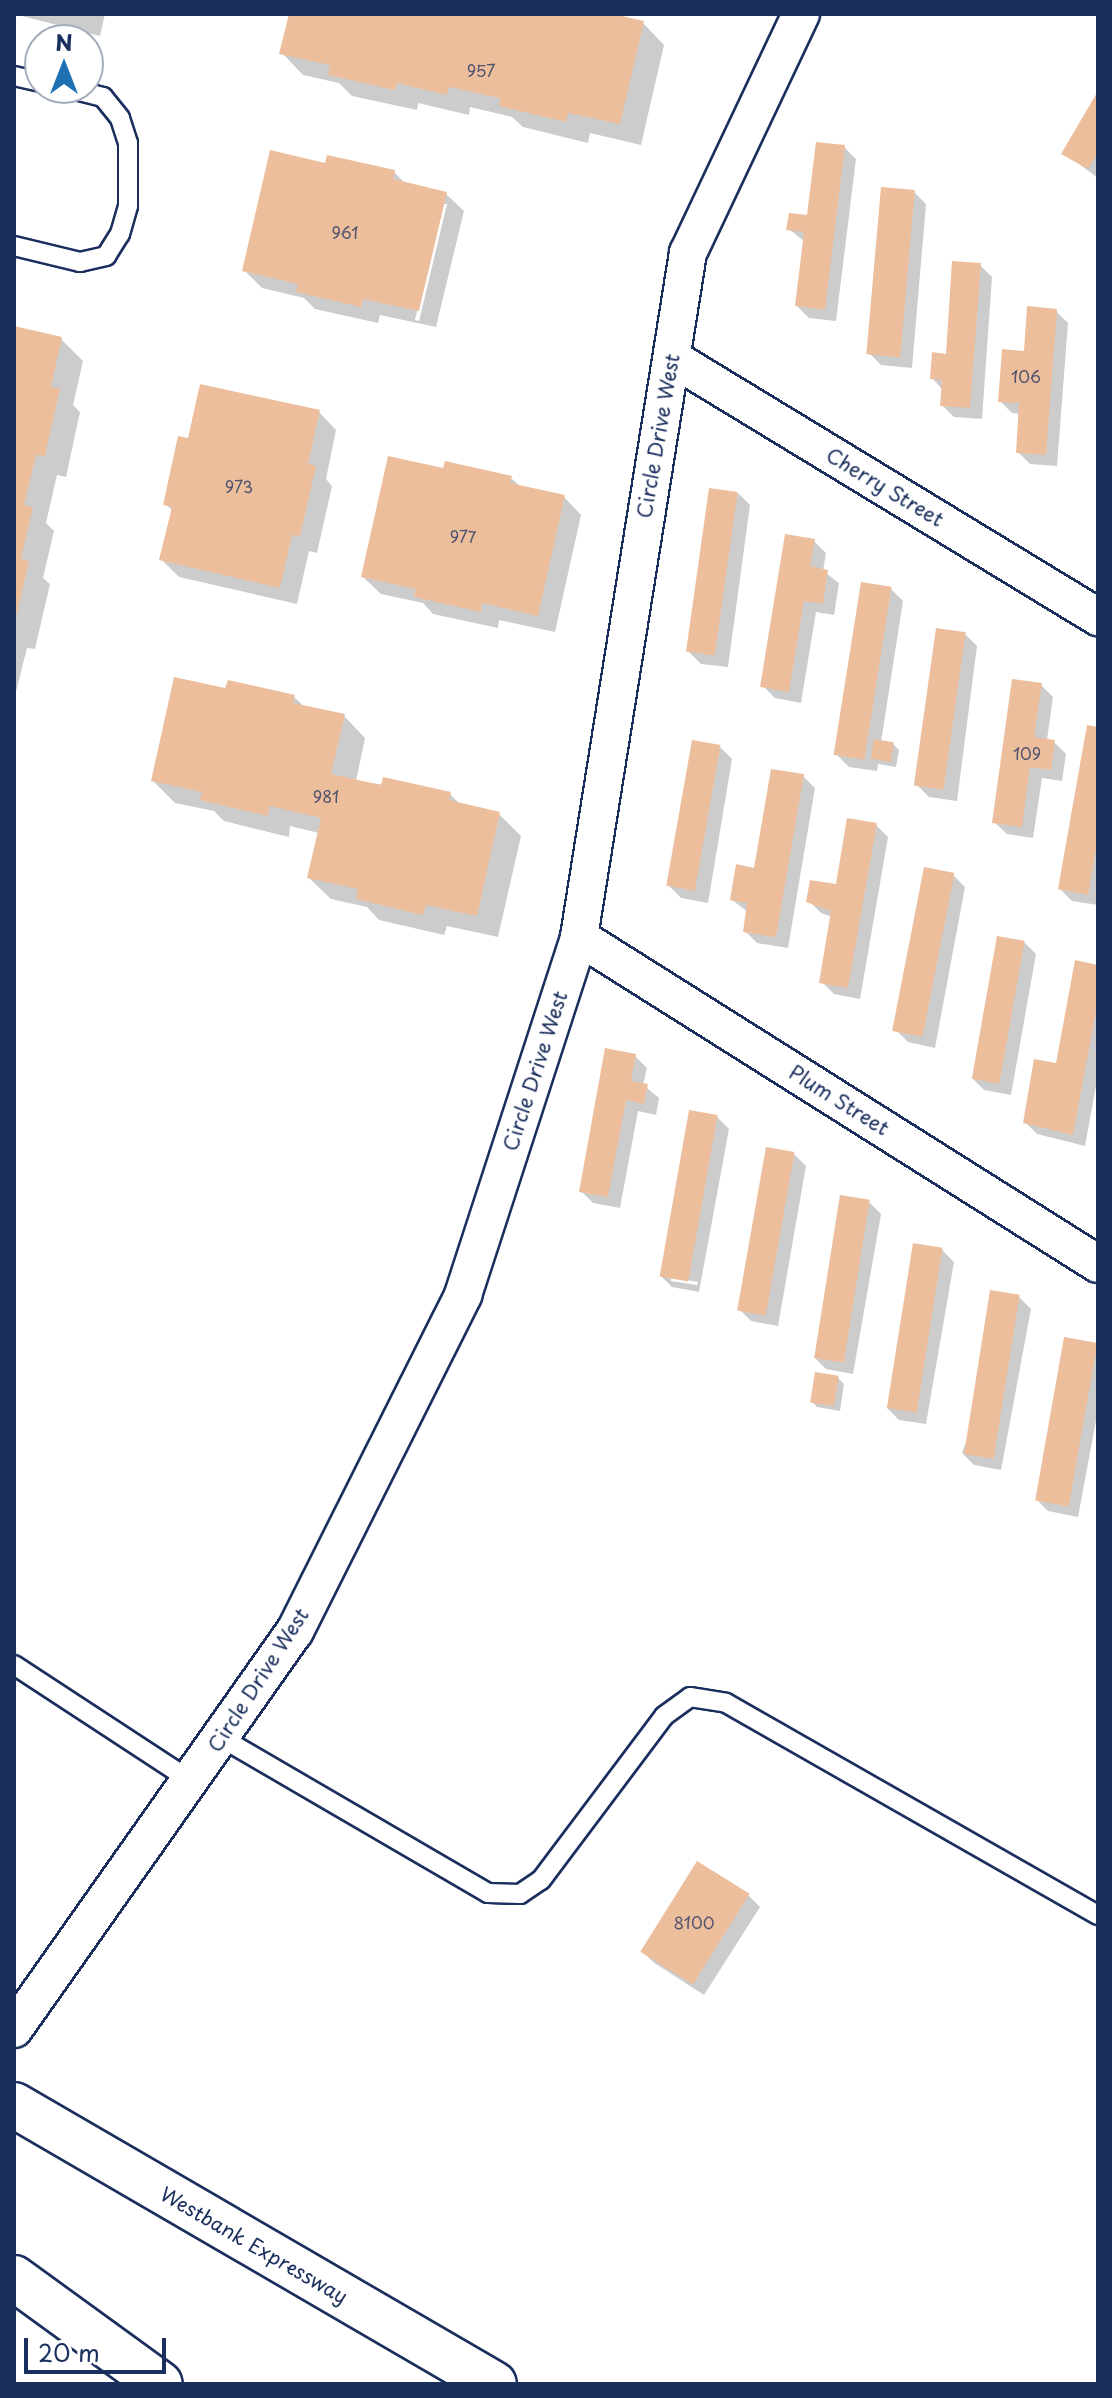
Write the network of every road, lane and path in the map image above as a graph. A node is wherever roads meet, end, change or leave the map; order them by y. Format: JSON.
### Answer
{"nodes":[{"id":1,"x":801,"y":14,"type":"edge"},
{"id":2,"x":104,"y":98,"type":"edge"},
{"id":3,"x":14,"y":246,"type":"edge"},
{"id":4,"x":672,"y":358,"type":"junction"},
{"id":5,"x":1098,"y":617,"type":"edge"},
{"id":6,"x":579,"y":937,"type":"junction"},
{"id":7,"x":1098,"y":1264,"type":"edge"},
{"id":8,"x":14,"y":1665,"type":"edge"},
{"id":9,"x":220,"y":1737,"type":"junction"},
{"id":10,"x":191,"y":1781,"type":"junction"},
{"id":11,"x":1098,"y":1915,"type":"edge"},
{"id":12,"x":14,"y":2029,"type":"edge"},
{"id":13,"x":14,"y":2105,"type":"edge"},
{"id":14,"x":14,"y":2278,"type":"edge"},
{"id":15,"x":160,"y":2384,"type":"edge"},
{"id":16,"x":494,"y":2384,"type":"edge"}],
"edges":[{"from":1,"to":4,"type":"street","name":"Circle Drive West"},
{"from":2,"to":3,"type":"lane"},
{"from":4,"to":5,"type":"street","name":"Cherry Street"},
{"from":4,"to":6,"type":"street","name":"Circle Drive West"},
{"from":6,"to":7,"type":"street","name":"Plum Street"},
{"from":6,"to":9,"type":"street","name":"Circle Drive West"},
{"from":8,"to":10,"type":"lane"},
{"from":9,"to":10,"type":"street","name":"Circle Drive West"},
{"from":9,"to":11,"type":"lane"},
{"from":10,"to":12,"type":"street","name":"Circle Drive West"},
{"from":13,"to":16,"type":"highway","name":"Westbank Expressway"},
{"from":14,"to":15,"type":"highway"}]}
